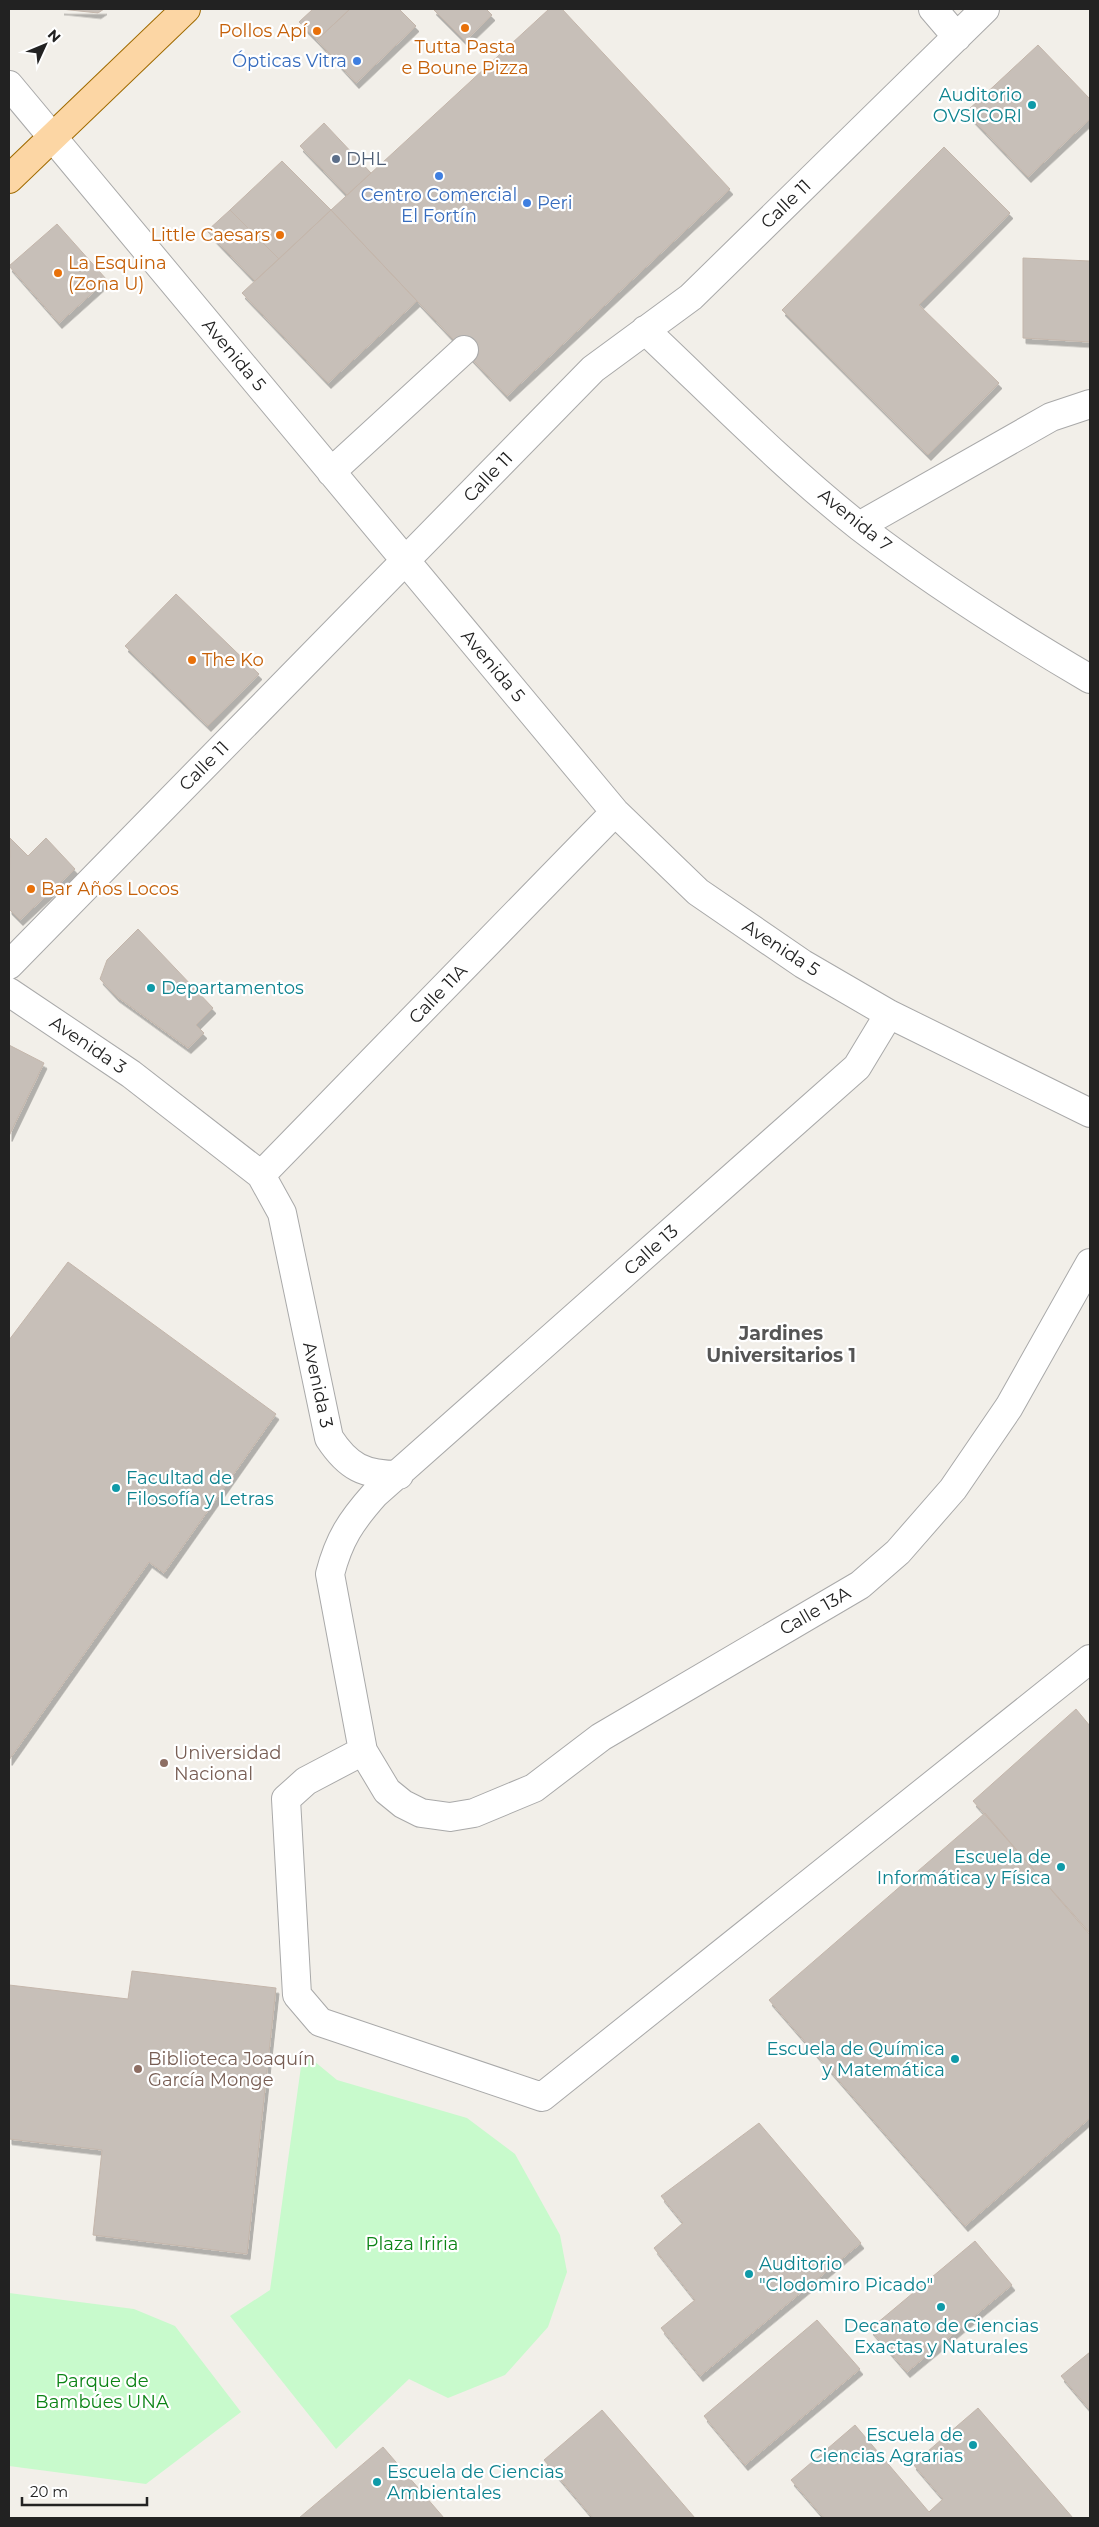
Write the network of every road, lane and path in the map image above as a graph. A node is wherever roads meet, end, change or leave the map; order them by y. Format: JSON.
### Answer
{"nodes":[{"id":1,"x":186,"y":9,"type":"edge"},
{"id":2,"x":933,"y":9,"type":"edge"},
{"id":3,"x":985,"y":9,"type":"edge"},
{"id":4,"x":956,"y":37,"type":"junction"},
{"id":5,"x":9,"y":86,"type":"edge"},
{"id":6,"x":53,"y":137,"type":"junction"},
{"id":7,"x":9,"y":179,"type":"edge"},
{"id":8,"x":645,"y":330,"type":"junction"},
{"id":9,"x":464,"y":350,"type":"dead end"},
{"id":10,"x":1090,"y":404,"type":"edge"},
{"id":11,"x":331,"y":472,"type":"junction"},
{"id":12,"x":859,"y":526,"type":"junction"},
{"id":13,"x":406,"y":561,"type":"junction"},
{"id":14,"x":1090,"y":679,"type":"edge"},
{"id":15,"x":615,"y":812,"type":"junction"},
{"id":16,"x":9,"y":965,"type":"edge"},
{"id":17,"x":9,"y":992,"type":"edge"},
{"id":18,"x":889,"y":1014,"type":"junction"},
{"id":19,"x":1090,"y":1113,"type":"edge"},
{"id":20,"x":261,"y":1175,"type":"junction"},
{"id":21,"x":1090,"y":1263,"type":"edge"},
{"id":22,"x":398,"y":1475,"type":"junction"},
{"id":23,"x":1090,"y":1659,"type":"edge"},
{"id":24,"x":363,"y":1751,"type":"junction"}],
"edges":[{"from":1,"to":6,"type":"main road"},
{"from":2,"to":4,"type":"street"},
{"from":3,"to":4,"type":"street","name":"Calle 11"},
{"from":4,"to":8,"type":"street","name":"Calle 11"},
{"from":5,"to":6,"type":"street","name":"Avenida 5"},
{"from":6,"to":7,"type":"main road"},
{"from":6,"to":11,"type":"street","name":"Avenida 5"},
{"from":8,"to":12,"type":"street","name":"Avenida 7"},
{"from":8,"to":13,"type":"street","name":"Calle 11"},
{"from":9,"to":11,"type":"street"},
{"from":10,"to":12,"type":"street"},
{"from":11,"to":13,"type":"street","name":"Avenida 5"},
{"from":12,"to":14,"type":"street","name":"Avenida 7"},
{"from":13,"to":15,"type":"street","name":"Avenida 5"},
{"from":13,"to":16,"type":"street","name":"Calle 11"},
{"from":15,"to":18,"type":"street","name":"Avenida 5"},
{"from":15,"to":20,"type":"street","name":"Calle 11A"},
{"from":17,"to":20,"type":"street","name":"Avenida 3"},
{"from":18,"to":19,"type":"street","name":"Avenida 5"},
{"from":18,"to":22,"type":"street","name":"Calle 13"},
{"from":20,"to":22,"type":"street","name":"Avenida 3"},
{"from":21,"to":24,"type":"street","name":"Calle 13A"},
{"from":22,"to":24,"type":"street"},
{"from":23,"to":24,"type":"street"}]}
